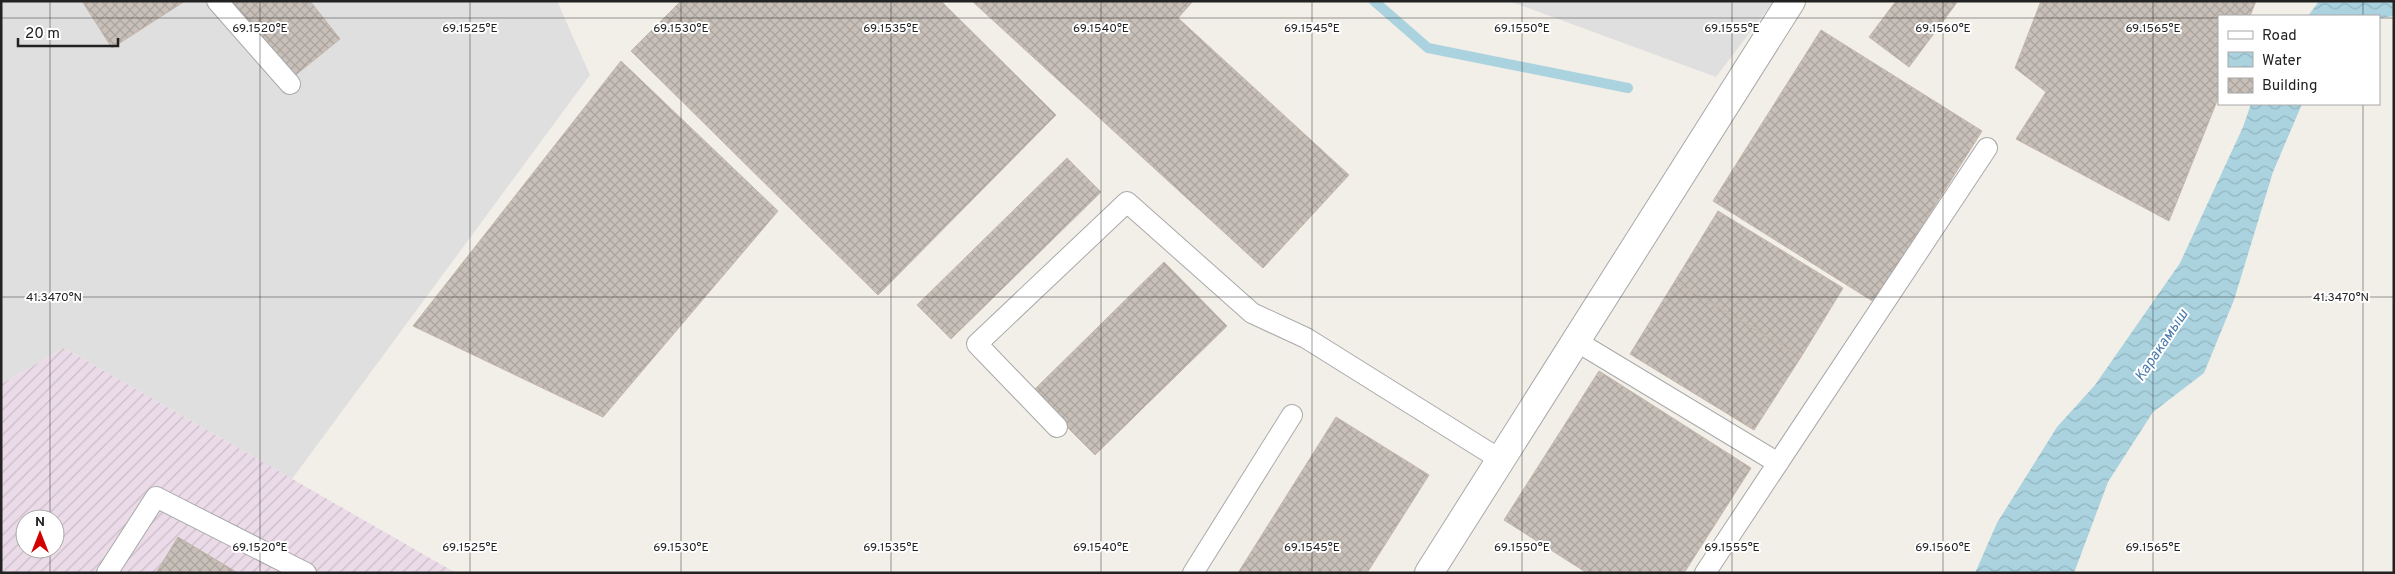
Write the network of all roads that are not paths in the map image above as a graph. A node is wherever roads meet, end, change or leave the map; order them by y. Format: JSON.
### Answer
{"nodes":[{"id":1,"x":217,"y":1,"type":"edge"},
{"id":2,"x":1791,"y":1,"type":"edge"},
{"id":3,"x":290,"y":84,"type":"dead end"},
{"id":4,"x":1987,"y":148,"type":"dead end"},
{"id":5,"x":1576,"y":342,"type":"junction"},
{"id":6,"x":1292,"y":415,"type":"dead end"},
{"id":7,"x":1057,"y":428,"type":"dead end"},
{"id":8,"x":1501,"y":460,"type":"junction"},
{"id":9,"x":1778,"y":463,"type":"junction"},
{"id":10,"x":106,"y":573,"type":"edge"},
{"id":11,"x":306,"y":573,"type":"edge"},
{"id":12,"x":1193,"y":573,"type":"edge"},
{"id":13,"x":1429,"y":573,"type":"edge"},
{"id":14,"x":1705,"y":573,"type":"edge"}],
"edges":[{"from":1,"to":3,"type":"lane"},
{"from":2,"to":5,"type":"street"},
{"from":4,"to":9,"type":"lane"},
{"from":5,"to":8,"type":"street"},
{"from":5,"to":9,"type":"lane"},
{"from":6,"to":12,"type":"lane"},
{"from":7,"to":8,"type":"lane"},
{"from":8,"to":13,"type":"street"},
{"from":9,"to":14,"type":"lane"},
{"from":10,"to":11,"type":"lane"}]}
